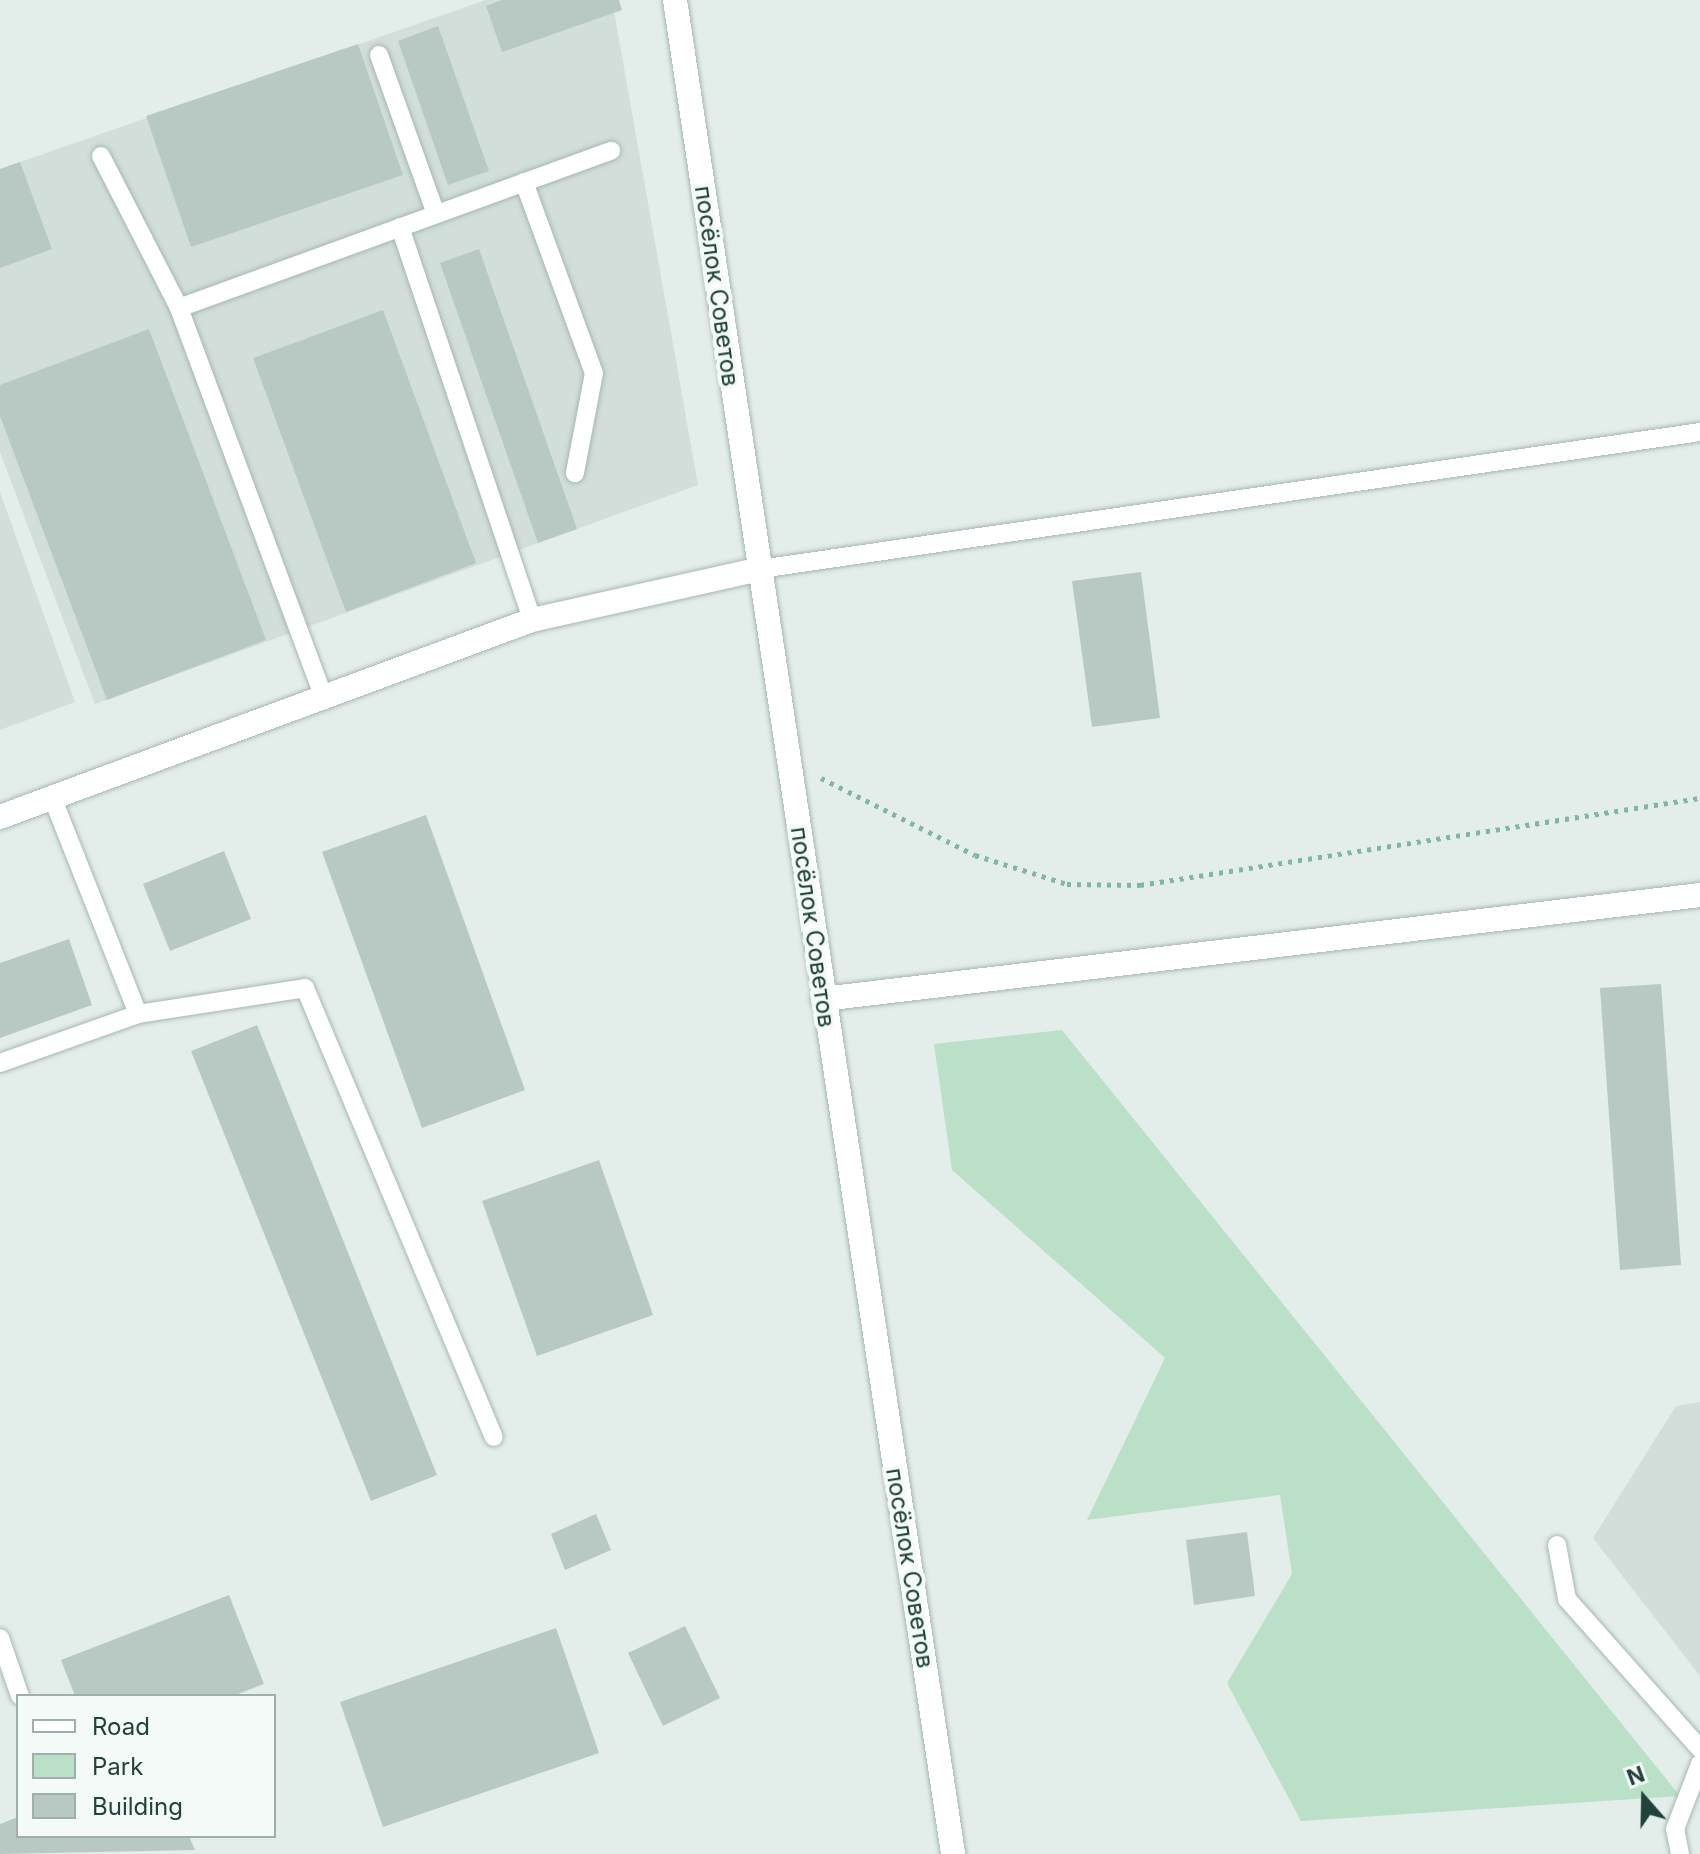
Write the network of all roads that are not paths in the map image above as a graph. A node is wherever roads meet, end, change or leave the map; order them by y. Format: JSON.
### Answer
{"nodes":[{"id":1,"x":675,"y":0,"type":"edge"},
{"id":2,"x":379,"y":55,"type":"dead end"},
{"id":3,"x":611,"y":151,"type":"dead end"},
{"id":4,"x":101,"y":156,"type":"dead end"},
{"id":5,"x":524,"y":182,"type":"junction"},
{"id":6,"x":436,"y":214,"type":"junction"},
{"id":7,"x":400,"y":227,"type":"junction"},
{"id":8,"x":179,"y":308,"type":"junction"},
{"id":9,"x":1696,"y":435,"type":"edge"},
{"id":10,"x":575,"y":473,"type":"dead end"},
{"id":11,"x":760,"y":569,"type":"junction"},
{"id":12,"x":532,"y":620,"type":"junction"},
{"id":13,"x":323,"y":695,"type":"junction"},
{"id":14,"x":52,"y":797,"type":"junction"},
{"id":15,"x":0,"y":817,"type":"edge"},
{"id":16,"x":1700,"y":895,"type":"edge"},
{"id":17,"x":823,"y":999,"type":"junction"},
{"id":18,"x":138,"y":1014,"type":"junction"},
{"id":19,"x":0,"y":1063,"type":"edge"},
{"id":20,"x":494,"y":1437,"type":"dead end"},
{"id":21,"x":1557,"y":1545,"type":"dead end"},
{"id":22,"x":0,"y":1638,"type":"edge"},
{"id":23,"x":19,"y":1694,"type":"edge"},
{"id":24,"x":1700,"y":1749,"type":"edge"},
{"id":25,"x":1700,"y":1764,"type":"edge"},
{"id":26,"x":953,"y":1854,"type":"edge"},
{"id":27,"x":1680,"y":1854,"type":"edge"}],
"edges":[{"from":1,"to":11,"type":"street","name":"посёлок Советов"},
{"from":2,"to":6,"type":"lane"},
{"from":3,"to":5,"type":"lane"},
{"from":4,"to":8,"type":"lane"},
{"from":5,"to":6,"type":"lane"},
{"from":5,"to":10,"type":"lane"},
{"from":6,"to":7,"type":"lane"},
{"from":7,"to":8,"type":"lane"},
{"from":7,"to":12,"type":"lane"},
{"from":8,"to":13,"type":"lane"},
{"from":9,"to":11,"type":"lane"},
{"from":11,"to":12,"type":"street"},
{"from":11,"to":17,"type":"street","name":"посёлок Советов"},
{"from":12,"to":13,"type":"street"},
{"from":13,"to":14,"type":"street"},
{"from":14,"to":15,"type":"street"},
{"from":14,"to":18,"type":"lane"},
{"from":16,"to":17,"type":"street"},
{"from":17,"to":26,"type":"street","name":"посёлок Советов"},
{"from":18,"to":19,"type":"lane"},
{"from":18,"to":20,"type":"lane"},
{"from":21,"to":24,"type":"lane"},
{"from":22,"to":23,"type":"lane"},
{"from":25,"to":27,"type":"lane"}]}
